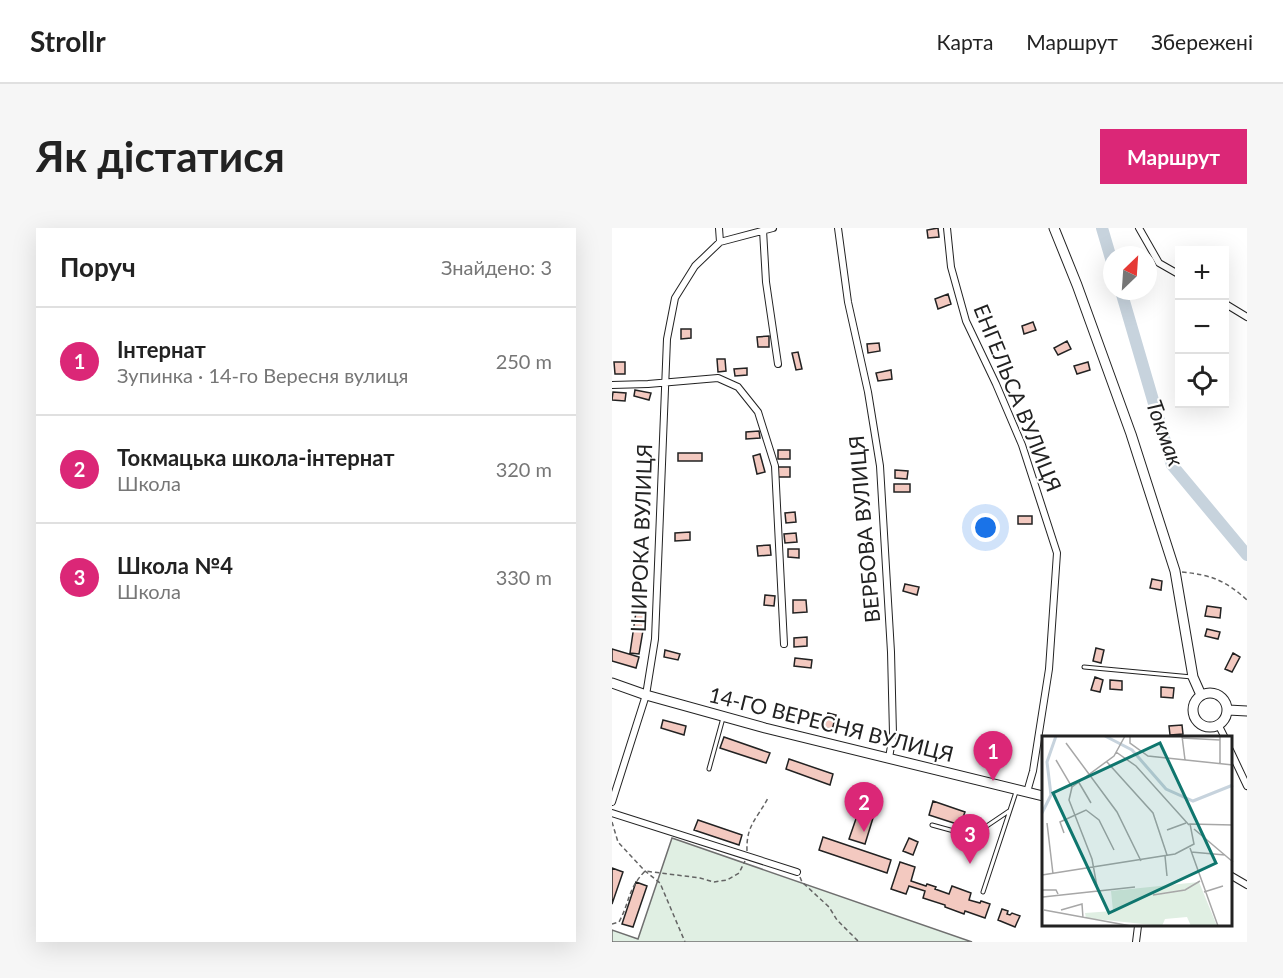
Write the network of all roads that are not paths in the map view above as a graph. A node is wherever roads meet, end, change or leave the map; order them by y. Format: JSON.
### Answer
{"nodes":[{"id":1,"x":719,"y":228,"type":"edge"},
{"id":2,"x":773,"y":228,"type":"edge"},
{"id":3,"x":838,"y":228,"type":"edge"},
{"id":4,"x":947,"y":228,"type":"edge"},
{"id":5,"x":1054,"y":228,"type":"edge"},
{"id":6,"x":1139,"y":228,"type":"edge"},
{"id":7,"x":763,"y":230,"type":"junction"},
{"id":8,"x":720,"y":242,"type":"junction"},
{"id":9,"x":1175,"y":273,"type":"edge"},
{"id":10,"x":1229,"y":306,"type":"edge"},
{"id":11,"x":1247,"y":317,"type":"edge"},
{"id":12,"x":778,"y":364,"type":"dead end"},
{"id":13,"x":665,"y":383,"type":"junction"},
{"id":14,"x":612,"y":385,"type":"edge"},
{"id":15,"x":784,"y":644,"type":"dead end"},
{"id":16,"x":1084,"y":667,"type":"dead end"},
{"id":17,"x":1193,"y":677,"type":"junction"},
{"id":18,"x":612,"y":683,"type":"edge"},
{"id":19,"x":646,"y":694,"type":"junction"},
{"id":20,"x":1202,"y":695,"type":"junction"},
{"id":21,"x":1228,"y":710,"type":"junction"},
{"id":22,"x":1247,"y":711,"type":"edge"},
{"id":23,"x":724,"y":717,"type":"junction"},
{"id":24,"x":1213,"y":730,"type":"edge"},
{"id":25,"x":1232,"y":754,"type":"edge"},
{"id":26,"x":889,"y":758,"type":"junction"},
{"id":27,"x":709,"y":769,"type":"dead end"},
{"id":28,"x":1247,"y":786,"type":"edge"},
{"id":29,"x":1022,"y":791,"type":"junction"},
{"id":30,"x":1042,"y":796,"type":"edge"},
{"id":31,"x":612,"y":802,"type":"edge"},
{"id":32,"x":1011,"y":810,"type":"junction"},
{"id":33,"x":612,"y":813,"type":"edge"},
{"id":34,"x":932,"y":825,"type":"dead end"},
{"id":35,"x":797,"y":872,"type":"road end"},
{"id":36,"x":1232,"y":876,"type":"edge"},
{"id":37,"x":1247,"y":885,"type":"edge"},
{"id":38,"x":983,"y":892,"type":"dead end"},
{"id":39,"x":1138,"y":927,"type":"edge"},
{"id":40,"x":1136,"y":942,"type":"edge"}],
"edges":[{"from":1,"to":8,"type":"street"},
{"from":2,"to":7,"type":"street"},
{"from":3,"to":26,"type":"street","name":"ВЕРБОВА ВУЛИЦЯ"},
{"from":4,"to":29,"type":"street","name":"ЕНГЕЛЬСА ВУЛИЦЯ"},
{"from":5,"to":17,"type":"street"},
{"from":6,"to":9,"type":"street"},
{"from":7,"to":8,"type":"street"},
{"from":7,"to":12,"type":"street"},
{"from":8,"to":13,"type":"street","name":"ШИРОКА ВУЛИЦЯ"},
{"from":10,"to":11,"type":"street"},
{"from":13,"to":14,"type":"street"},
{"from":13,"to":15,"type":"street"},
{"from":13,"to":19,"type":"street","name":"ШИРОКА ВУЛИЦЯ"},
{"from":16,"to":17,"type":"lane"},
{"from":17,"to":20,"type":"street"},
{"from":18,"to":19,"type":"street","name":"14-ГО ВЕРЕСНЯ ВУЛИЦЯ"},
{"from":19,"to":23,"type":"street","name":"14-ГО ВЕРЕСНЯ ВУЛИЦЯ"},
{"from":19,"to":31,"type":"street","name":"ШИРОКА ВУЛИЦЯ"},
{"from":20,"to":21,"type":"street"},
{"from":20,"to":24,"type":"street"},
{"from":21,"to":22,"type":"street"},
{"from":21,"to":24,"type":"street"},
{"from":23,"to":26,"type":"street","name":"14-ГО ВЕРЕСНЯ ВУЛИЦЯ"},
{"from":23,"to":27,"type":"lane"},
{"from":25,"to":28,"type":"street"},
{"from":26,"to":29,"type":"street","name":"14-ГО ВЕРЕСНЯ ВУЛИЦЯ"},
{"from":29,"to":30,"type":"street","name":"14-ГО ВЕРЕСНЯ ВУЛИЦЯ"},
{"from":29,"to":32,"type":"lane"},
{"from":32,"to":34,"type":"lane"},
{"from":32,"to":38,"type":"lane"},
{"from":33,"to":35,"type":"street"},
{"from":36,"to":37,"type":"street"},
{"from":39,"to":40,"type":"street"}]}
